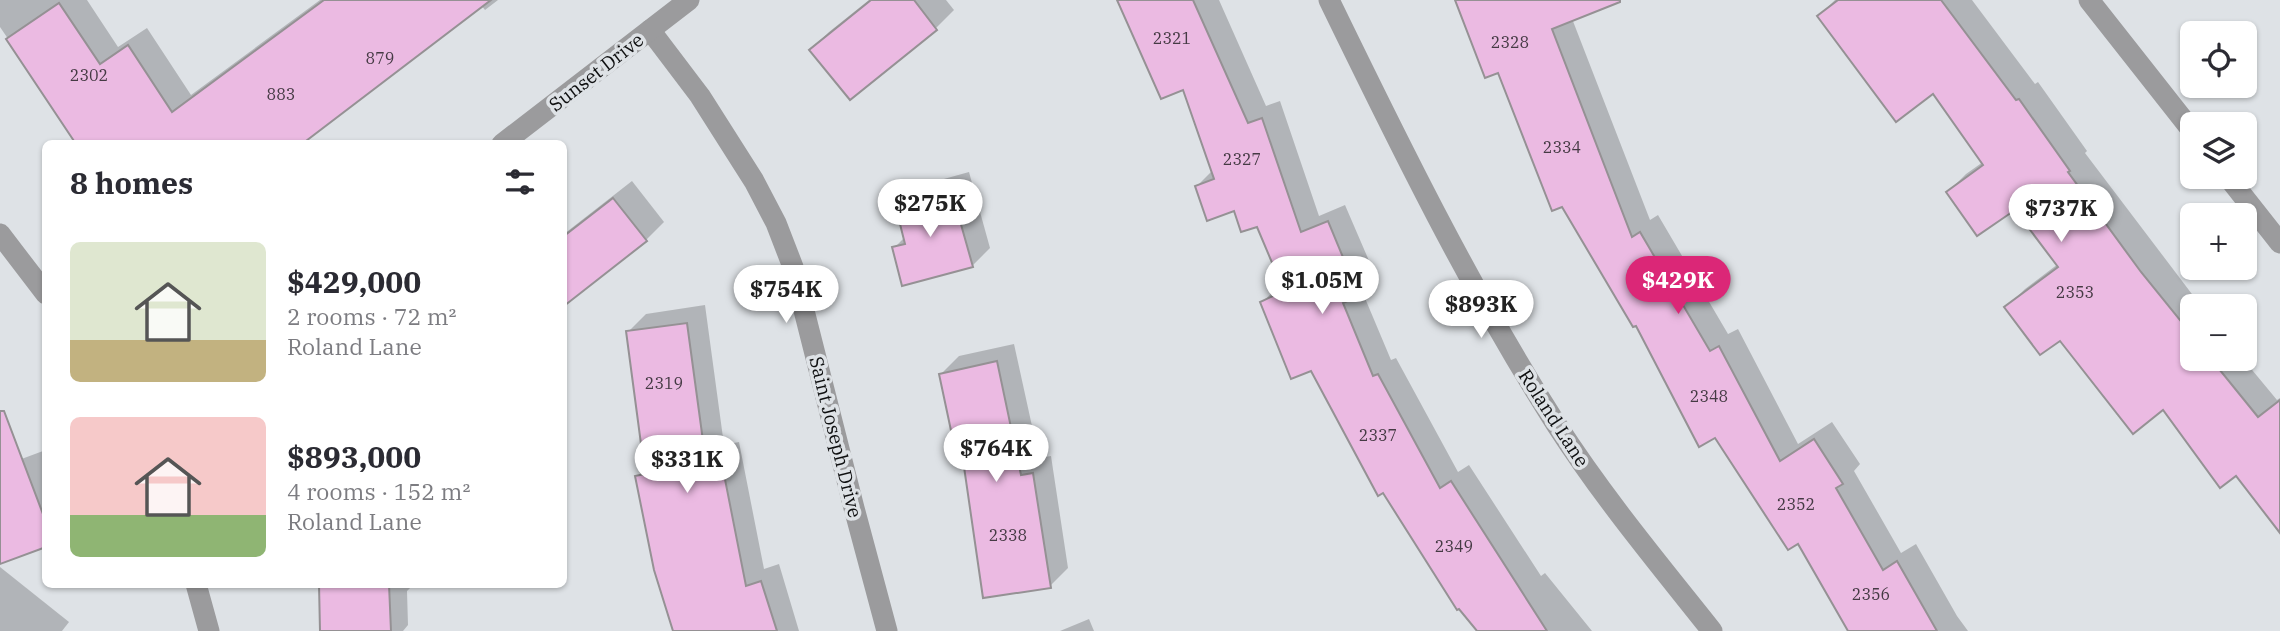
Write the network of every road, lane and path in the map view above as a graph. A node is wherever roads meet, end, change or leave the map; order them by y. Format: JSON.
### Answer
{"nodes":[{"id":1,"x":689,"y":0,"type":"edge"},
{"id":2,"x":1329,"y":0,"type":"edge"},
{"id":3,"x":2090,"y":0,"type":"edge"},
{"id":4,"x":650,"y":30,"type":"junction"},
{"id":5,"x":2180,"y":115,"type":"edge"},
{"id":6,"x":507,"y":140,"type":"edge"},
{"id":7,"x":2237,"y":189,"type":"edge"},
{"id":8,"x":0,"y":234,"type":"edge"},
{"id":9,"x":2280,"y":243,"type":"edge"},
{"id":10,"x":42,"y":289,"type":"edge"},
{"id":11,"x":197,"y":588,"type":"edge"},
{"id":12,"x":209,"y":631,"type":"edge"},
{"id":13,"x":887,"y":631,"type":"edge"},
{"id":14,"x":1712,"y":631,"type":"edge"}],
"edges":[{"from":1,"to":4,"type":"street","name":"Sunset Drive"},
{"from":2,"to":14,"type":"street","name":"Roland Lane"},
{"from":3,"to":5,"type":"street"},
{"from":4,"to":6,"type":"street","name":"Sunset Drive"},
{"from":4,"to":13,"type":"street","name":"Saint Joseph Drive"},
{"from":7,"to":9,"type":"street"},
{"from":8,"to":10,"type":"street"},
{"from":11,"to":12,"type":"street"}]}
